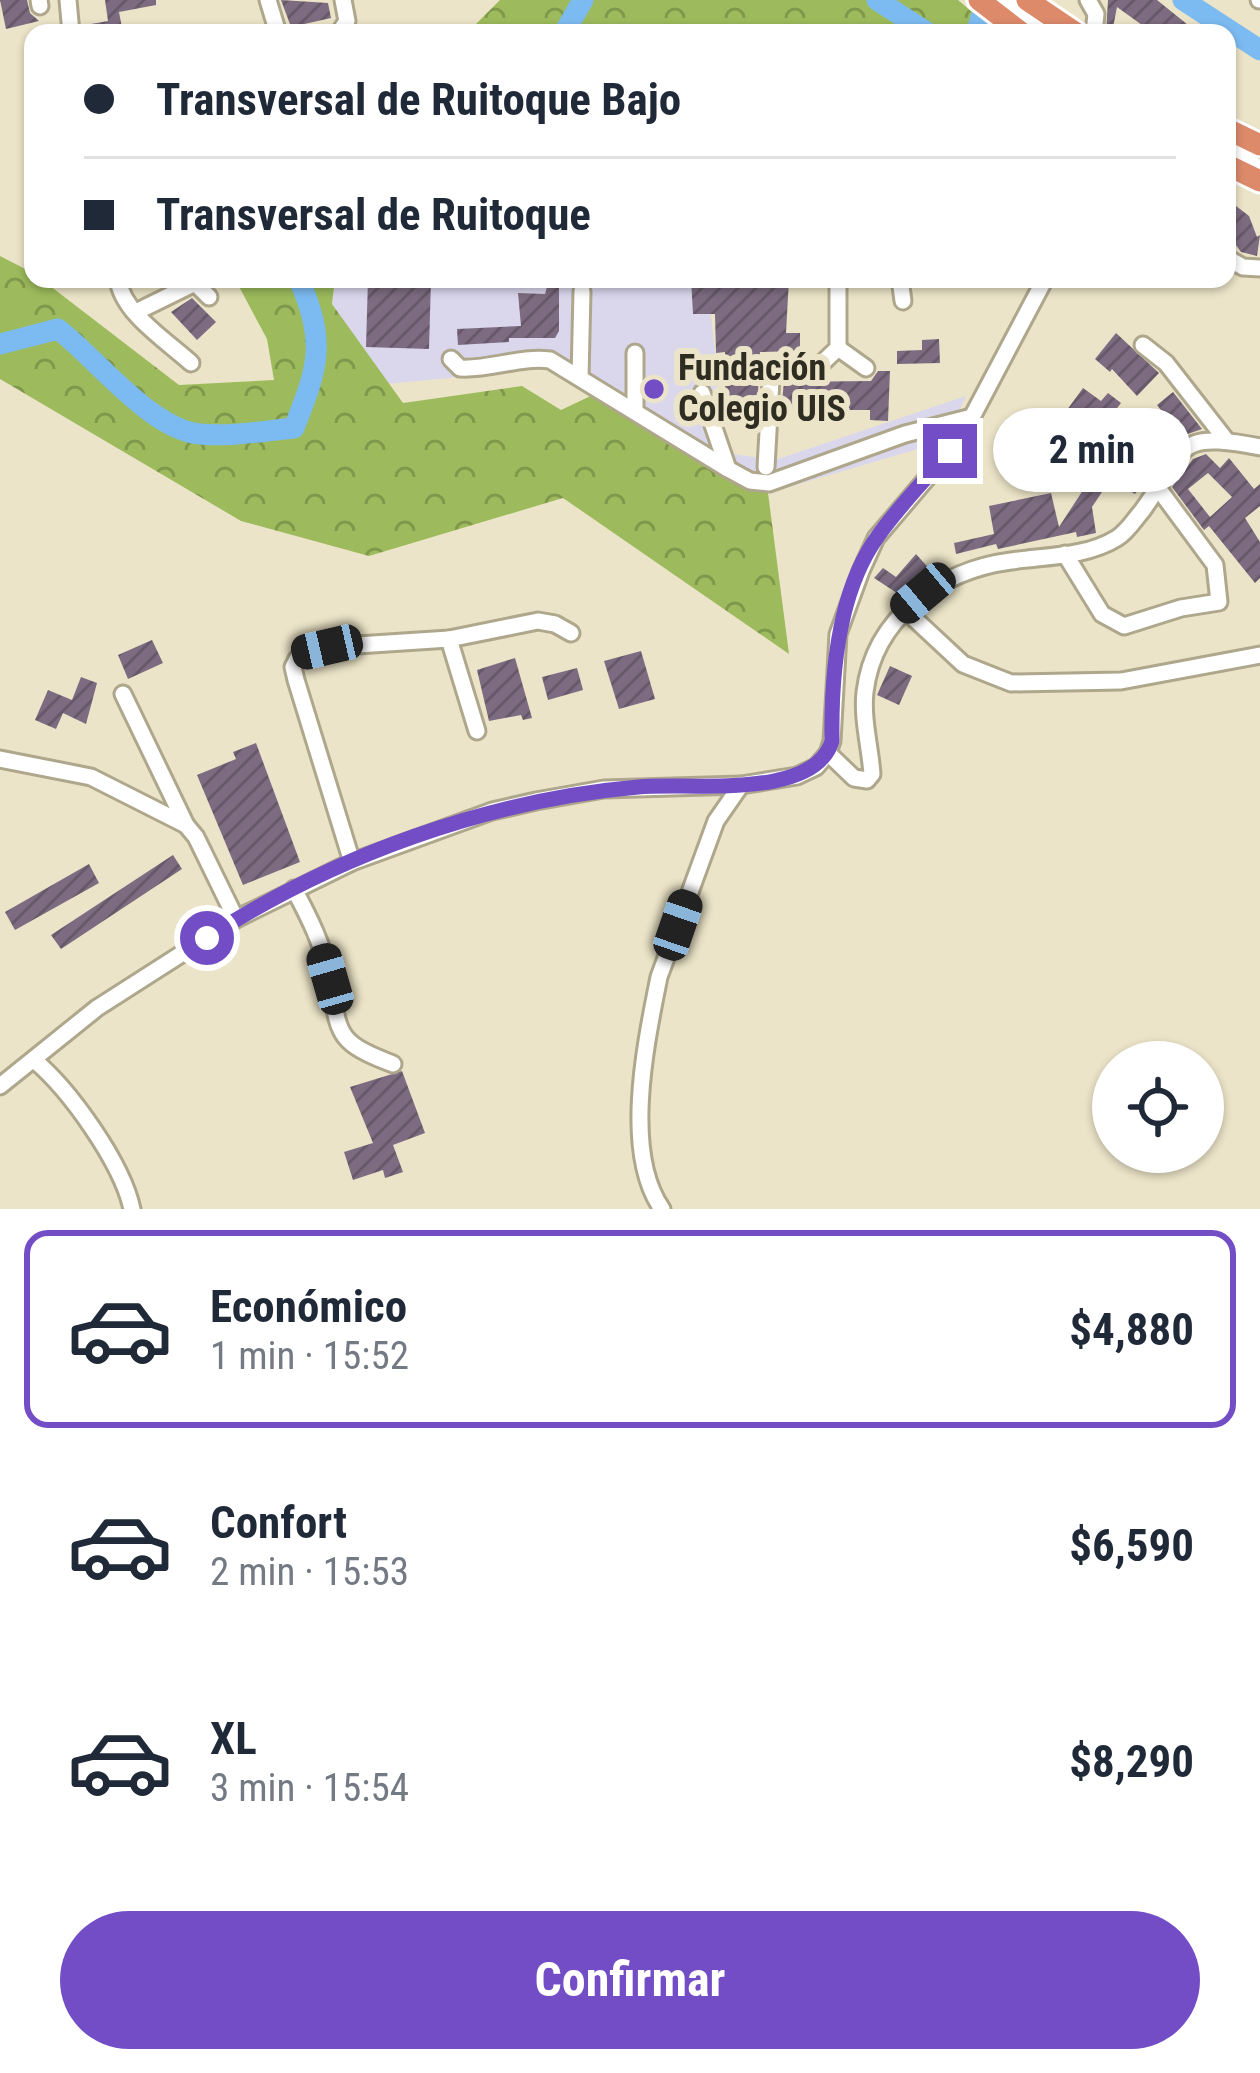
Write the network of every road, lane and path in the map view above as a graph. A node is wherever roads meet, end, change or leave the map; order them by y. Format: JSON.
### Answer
{"nodes":[{"id":1,"x":326,"y":0,"type":"edge"},
{"id":2,"x":979,"y":0,"type":"edge"},
{"id":3,"x":996,"y":0,"type":"edge"},
{"id":4,"x":345,"y":8,"type":"edge"},
{"id":5,"x":1016,"y":13,"type":"edge"},
{"id":6,"x":1049,"y":24,"type":"edge"},
{"id":7,"x":1250,"y":169,"type":"edge"},
{"id":8,"x":1260,"y":191,"type":"edge"},
{"id":9,"x":119,"y":288,"type":"edge"},
{"id":10,"x":180,"y":288,"type":"edge"},
{"id":11,"x":200,"y":288,"type":"edge"},
{"id":12,"x":838,"y":288,"type":"edge"},
{"id":13,"x":901,"y":288,"type":"edge"},
{"id":14,"x":1041,"y":288,"type":"edge"},
{"id":15,"x":582,"y":291,"type":"dead end"},
{"id":16,"x":209,"y":297,"type":"dead end"},
{"id":17,"x":903,"y":301,"type":"dead end"},
{"id":18,"x":136,"y":312,"type":"junction"},
{"id":19,"x":1142,"y":344,"type":"dead end"},
{"id":20,"x":838,"y":348,"type":"junction"},
{"id":21,"x":635,"y":353,"type":"dead end"},
{"id":22,"x":451,"y":359,"type":"dead end"},
{"id":23,"x":191,"y":364,"type":"dead end"},
{"id":24,"x":866,"y":368,"type":"dead end"},
{"id":25,"x":580,"y":378,"type":"junction"},
{"id":26,"x":702,"y":393,"type":"dead end"},
{"id":27,"x":635,"y":411,"type":"junction"},
{"id":28,"x":972,"y":417,"type":"junction"},
{"id":29,"x":1226,"y":440,"type":"junction"},
{"id":30,"x":1260,"y":447,"type":"edge"},
{"id":31,"x":766,"y":466,"type":"dead end"},
{"id":32,"x":728,"y":469,"type":"junction"},
{"id":33,"x":1158,"y":488,"type":"junction"},
{"id":34,"x":1065,"y":554,"type":"junction"},
{"id":35,"x":904,"y":609,"type":"junction"},
{"id":36,"x":571,"y":633,"type":"dead end"},
{"id":37,"x":449,"y":639,"type":"junction"},
{"id":38,"x":1260,"y":655,"type":"edge"},
{"id":39,"x":123,"y":694,"type":"dead end"},
{"id":40,"x":477,"y":731,"type":"dead end"},
{"id":41,"x":828,"y":753,"type":"junction"},
{"id":42,"x":0,"y":759,"type":"edge"},
{"id":43,"x":741,"y":785,"type":"junction"},
{"id":44,"x":186,"y":825,"type":"junction"},
{"id":45,"x":352,"y":862,"type":"junction"},
{"id":46,"x":293,"y":889,"type":"junction"},
{"id":47,"x":236,"y":920,"type":"junction"},
{"id":48,"x":34,"y":1060,"type":"junction"},
{"id":49,"x":393,"y":1064,"type":"dead end"},
{"id":50,"x":0,"y":1086,"type":"edge"},
{"id":51,"x":132,"y":1209,"type":"edge"},
{"id":52,"x":662,"y":1209,"type":"edge"}],
"edges":[{"from":1,"to":4,"type":"street"},
{"from":2,"to":5,"type":"highway"},
{"from":3,"to":5,"type":"street"},
{"from":5,"to":6,"type":"highway"},
{"from":7,"to":8,"type":"street"},
{"from":9,"to":18,"type":"street"},
{"from":10,"to":18,"type":"street"},
{"from":11,"to":16,"type":"street"},
{"from":12,"to":20,"type":"street"},
{"from":13,"to":17,"type":"street"},
{"from":14,"to":28,"type":"street"},
{"from":15,"to":25,"type":"street"},
{"from":18,"to":23,"type":"street"},
{"from":19,"to":29,"type":"street"},
{"from":20,"to":24,"type":"street"},
{"from":20,"to":31,"type":"street"},
{"from":21,"to":27,"type":"street"},
{"from":22,"to":25,"type":"street"},
{"from":25,"to":27,"type":"street"},
{"from":26,"to":32,"type":"street"},
{"from":27,"to":32,"type":"street"},
{"from":28,"to":32,"type":"street"},
{"from":28,"to":41,"type":"street"},
{"from":29,"to":30,"type":"street"},
{"from":29,"to":33,"type":"street"},
{"from":33,"to":34,"type":"street"},
{"from":33,"to":34,"type":"street"},
{"from":34,"to":35,"type":"street"},
{"from":35,"to":38,"type":"street"},
{"from":35,"to":41,"type":"street"},
{"from":36,"to":37,"type":"street"},
{"from":37,"to":40,"type":"street"},
{"from":37,"to":45,"type":"street"},
{"from":39,"to":44,"type":"street"},
{"from":41,"to":43,"type":"street"},
{"from":42,"to":44,"type":"street"},
{"from":43,"to":45,"type":"street"},
{"from":43,"to":52,"type":"street"},
{"from":44,"to":47,"type":"street"},
{"from":45,"to":46,"type":"street"},
{"from":46,"to":47,"type":"street"},
{"from":46,"to":49,"type":"street"},
{"from":47,"to":48,"type":"street"},
{"from":48,"to":50,"type":"street"},
{"from":48,"to":51,"type":"street"}]}
